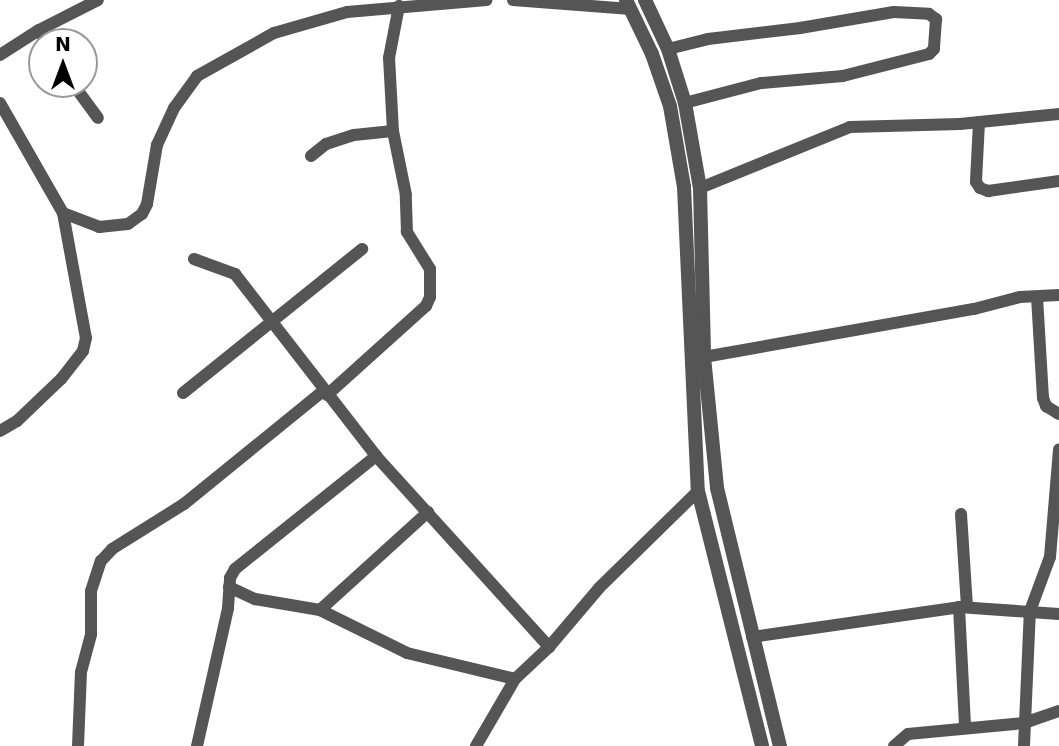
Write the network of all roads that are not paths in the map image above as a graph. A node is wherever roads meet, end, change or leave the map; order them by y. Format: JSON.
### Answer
{"nodes":[{"id":1,"x":98,"y":0,"type":"edge"},
{"id":2,"x":486,"y":0,"type":"edge"},
{"id":3,"x":513,"y":0,"type":"edge"},
{"id":4,"x":645,"y":0,"type":"edge"},
{"id":5,"x":628,"y":4,"type":"edge"},
{"id":6,"x":368,"y":5,"type":"edge"},
{"id":7,"x":399,"y":6,"type":"junction"},
{"id":8,"x":43,"y":28,"type":"edge"},
{"id":9,"x":28,"y":37,"type":"edge"},
{"id":10,"x":668,"y":49,"type":"junction"},
{"id":11,"x":0,"y":55,"type":"edge"},
{"id":12,"x":84,"y":98,"type":"edge"},
{"id":13,"x":0,"y":103,"type":"edge"},
{"id":14,"x":685,"y":103,"type":"junction"},
{"id":15,"x":1059,"y":114,"type":"edge"},
{"id":16,"x":98,"y":118,"type":"dead end"},
{"id":17,"x":979,"y":122,"type":"junction"},
{"id":18,"x":393,"y":131,"type":"junction"},
{"id":19,"x":311,"y":156,"type":"dead end"},
{"id":20,"x":1059,"y":181,"type":"edge"},
{"id":21,"x":700,"y":188,"type":"junction"},
{"id":22,"x":62,"y":213,"type":"junction"},
{"id":23,"x":362,"y":249,"type":"dead end"},
{"id":24,"x":194,"y":259,"type":"dead end"},
{"id":25,"x":1059,"y":295,"type":"edge"},
{"id":26,"x":1037,"y":296,"type":"junction"},
{"id":27,"x":274,"y":322,"type":"junction"},
{"id":28,"x":704,"y":357,"type":"junction"},
{"id":29,"x":183,"y":393,"type":"dead end"},
{"id":30,"x":325,"y":393,"type":"junction"},
{"id":31,"x":1059,"y":414,"type":"edge"},
{"id":32,"x":0,"y":431,"type":"edge"},
{"id":33,"x":1059,"y":449,"type":"edge"},
{"id":34,"x":376,"y":456,"type":"junction"},
{"id":35,"x":698,"y":491,"type":"junction"},
{"id":36,"x":428,"y":512,"type":"junction"},
{"id":37,"x":961,"y":514,"type":"dead end"},
{"id":38,"x":229,"y":587,"type":"junction"},
{"id":39,"x":963,"y":606,"type":"junction"},
{"id":40,"x":320,"y":610,"type":"junction"},
{"id":41,"x":1030,"y":611,"type":"junction"},
{"id":42,"x":1059,"y":614,"type":"edge"},
{"id":43,"x":752,"y":637,"type":"junction"},
{"id":44,"x":549,"y":647,"type":"junction"},
{"id":45,"x":515,"y":678,"type":"junction"},
{"id":46,"x":1059,"y":710,"type":"edge"},
{"id":47,"x":1024,"y":723,"type":"junction"},
{"id":48,"x":965,"y":727,"type":"junction"},
{"id":49,"x":78,"y":746,"type":"edge"},
{"id":50,"x":197,"y":746,"type":"edge"},
{"id":51,"x":476,"y":746,"type":"edge"},
{"id":52,"x":762,"y":746,"type":"edge"},
{"id":53,"x":780,"y":746,"type":"edge"},
{"id":54,"x":894,"y":746,"type":"edge"},
{"id":55,"x":1024,"y":746,"type":"edge"}],
"edges":[{"from":1,"to":8,"type":"street"},
{"from":2,"to":7,"type":"street"},
{"from":3,"to":5,"type":"street"},
{"from":4,"to":10,"type":"street"},
{"from":5,"to":35,"type":"street"},
{"from":6,"to":7,"type":"street"},
{"from":6,"to":22,"type":"street"},
{"from":7,"to":18,"type":"street"},
{"from":9,"to":11,"type":"street"},
{"from":10,"to":14,"type":"street"},
{"from":10,"to":14,"type":"street"},
{"from":12,"to":16,"type":"street"},
{"from":13,"to":22,"type":"street"},
{"from":14,"to":21,"type":"street"},
{"from":15,"to":17,"type":"street"},
{"from":17,"to":20,"type":"street"},
{"from":17,"to":21,"type":"street"},
{"from":18,"to":19,"type":"street"},
{"from":18,"to":30,"type":"street"},
{"from":21,"to":28,"type":"street"},
{"from":22,"to":32,"type":"street"},
{"from":23,"to":27,"type":"street"},
{"from":24,"to":27,"type":"street"},
{"from":25,"to":26,"type":"street"},
{"from":26,"to":28,"type":"street"},
{"from":26,"to":31,"type":"street"},
{"from":27,"to":29,"type":"street"},
{"from":27,"to":30,"type":"street"},
{"from":28,"to":43,"type":"street"},
{"from":30,"to":34,"type":"street"},
{"from":30,"to":49,"type":"street"},
{"from":33,"to":41,"type":"street"},
{"from":34,"to":36,"type":"street"},
{"from":34,"to":38,"type":"street"},
{"from":35,"to":44,"type":"street"},
{"from":35,"to":52,"type":"street"},
{"from":36,"to":40,"type":"street"},
{"from":36,"to":44,"type":"street"},
{"from":37,"to":39,"type":"street"},
{"from":38,"to":40,"type":"street"},
{"from":38,"to":50,"type":"street"},
{"from":39,"to":41,"type":"street"},
{"from":39,"to":43,"type":"street"},
{"from":39,"to":48,"type":"street"},
{"from":40,"to":45,"type":"street"},
{"from":41,"to":42,"type":"street"},
{"from":41,"to":47,"type":"street"},
{"from":43,"to":53,"type":"street"},
{"from":44,"to":45,"type":"street"},
{"from":45,"to":51,"type":"street"},
{"from":46,"to":47,"type":"street"},
{"from":47,"to":48,"type":"street"},
{"from":47,"to":55,"type":"street"},
{"from":48,"to":54,"type":"street"}]}
